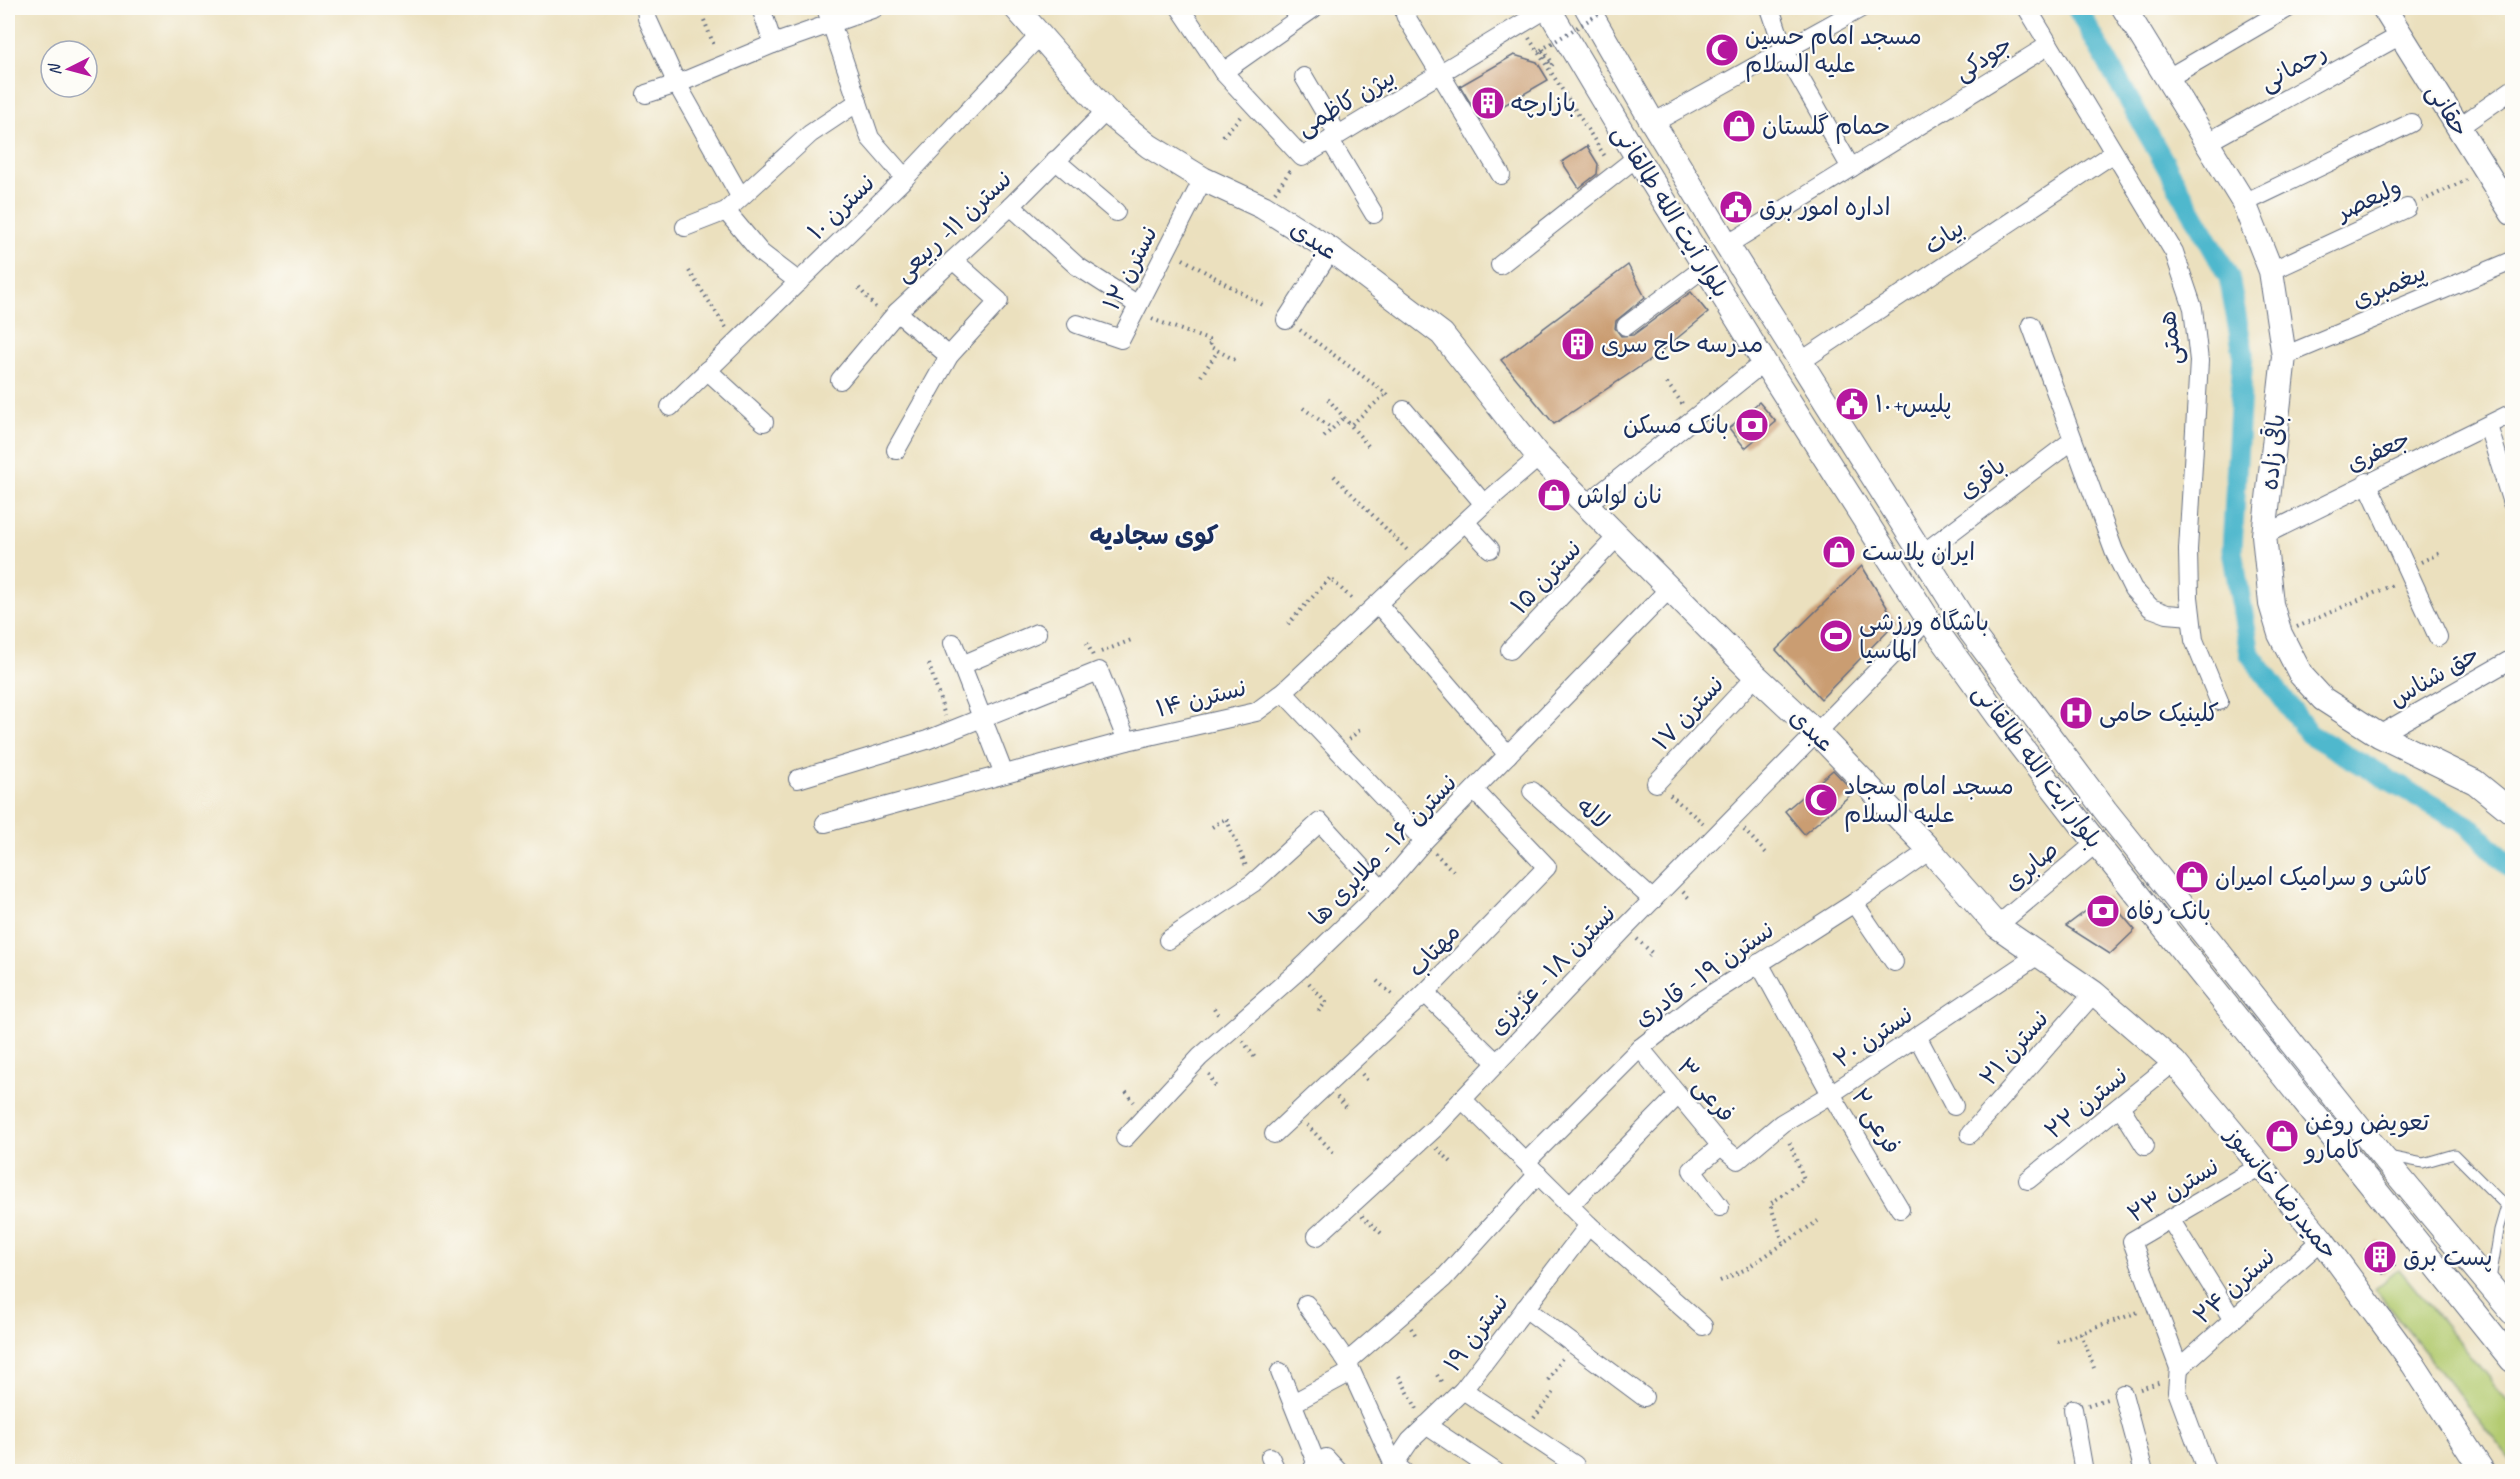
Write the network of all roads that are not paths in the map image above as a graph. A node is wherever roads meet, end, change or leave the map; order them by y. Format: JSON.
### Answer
{"nodes":[{"id":1,"x":646,"y":8,"type":"edge"},
{"id":2,"x":760,"y":8,"type":"edge"},
{"id":3,"x":875,"y":8,"type":"edge"},
{"id":4,"x":1016,"y":8,"type":"edge"},
{"id":5,"x":1180,"y":8,"type":"edge"},
{"id":6,"x":1314,"y":8,"type":"edge"},
{"id":7,"x":1548,"y":8,"type":"edge"},
{"id":8,"x":1587,"y":8,"type":"edge"},
{"id":9,"x":1770,"y":8,"type":"edge"},
{"id":10,"x":1861,"y":8,"type":"edge"},
{"id":11,"x":2027,"y":8,"type":"edge"},
{"id":12,"x":2124,"y":8,"type":"edge"},
{"id":13,"x":2288,"y":8,"type":"edge"},
{"id":14,"x":2384,"y":8,"type":"edge"},
{"id":15,"x":828,"y":15,"type":"edge"},
{"id":16,"x":1406,"y":15,"type":"dead end"},
{"id":17,"x":2401,"y":34,"type":"junction"},
{"id":18,"x":1038,"y":36,"type":"junction"},
{"id":19,"x":773,"y":44,"type":"junction"},
{"id":20,"x":2049,"y":45,"type":"junction"},
{"id":21,"x":1784,"y":50,"type":"junction"},
{"id":22,"x":1223,"y":72,"type":"junction"},
{"id":23,"x":1441,"y":74,"type":"junction"},
{"id":24,"x":1304,"y":77,"type":"dead end"},
{"id":25,"x":2168,"y":78,"type":"junction"},
{"id":26,"x":677,"y":84,"type":"junction"},
{"id":27,"x":2512,"y":90,"type":"edge"},
{"id":28,"x":646,"y":94,"type":"dead end"},
{"id":29,"x":858,"y":102,"type":"junction"},
{"id":30,"x":1106,"y":111,"type":"junction"},
{"id":31,"x":1653,"y":123,"type":"junction"},
{"id":32,"x":2411,"y":123,"type":"dead end"},
{"id":33,"x":2459,"y":127,"type":"junction"},
{"id":34,"x":1334,"y":137,"type":"junction"},
{"id":35,"x":2208,"y":142,"type":"junction"},
{"id":36,"x":2114,"y":153,"type":"junction"},
{"id":37,"x":1637,"y":158,"type":"junction"},
{"id":38,"x":1055,"y":160,"type":"junction"},
{"id":39,"x":1851,"y":168,"type":"junction"},
{"id":40,"x":1501,"y":175,"type":"dead end"},
{"id":41,"x":905,"y":178,"type":"junction"},
{"id":42,"x":1203,"y":180,"type":"junction"},
{"id":43,"x":740,"y":196,"type":"junction"},
{"id":44,"x":2244,"y":203,"type":"junction"},
{"id":45,"x":1011,"y":206,"type":"junction"},
{"id":46,"x":2407,"y":208,"type":"road end"},
{"id":47,"x":726,"y":211,"type":"junction"},
{"id":48,"x":1116,"y":212,"type":"dead end"},
{"id":49,"x":2512,"y":213,"type":"edge"},
{"id":50,"x":1374,"y":214,"type":"dead end"},
{"id":51,"x":684,"y":227,"type":"dead end"},
{"id":52,"x":1727,"y":245,"type":"junction"},
{"id":53,"x":1331,"y":250,"type":"junction"},
{"id":54,"x":953,"y":260,"type":"junction"},
{"id":55,"x":2512,"y":261,"type":"edge"},
{"id":56,"x":1500,"y":265,"type":"dead end"},
{"id":57,"x":1705,"y":267,"type":"junction"},
{"id":58,"x":2271,"y":271,"type":"junction"},
{"id":59,"x":799,"y":282,"type":"junction"},
{"id":60,"x":1136,"y":308,"type":"junction"},
{"id":61,"x":893,"y":317,"type":"junction"},
{"id":62,"x":1286,"y":320,"type":"road end"},
{"id":63,"x":1077,"y":324,"type":"dead end"},
{"id":64,"x":2031,"y":325,"type":"dead end"},
{"id":65,"x":1626,"y":326,"type":"dead end"},
{"id":66,"x":950,"y":356,"type":"junction"},
{"id":67,"x":2284,"y":356,"type":"junction"},
{"id":68,"x":1764,"y":362,"type":"junction"},
{"id":69,"x":1800,"y":362,"type":"junction"},
{"id":70,"x":707,"y":370,"type":"junction"},
{"id":71,"x":840,"y":380,"type":"dead end"},
{"id":72,"x":670,"y":406,"type":"dead end"},
{"id":73,"x":1404,"y":410,"type":"dead end"},
{"id":74,"x":2512,"y":413,"type":"edge"},
{"id":75,"x":764,"y":422,"type":"dead end"},
{"id":76,"x":2488,"y":426,"type":"junction"},
{"id":77,"x":2073,"y":440,"type":"junction"},
{"id":78,"x":896,"y":450,"type":"dead end"},
{"id":79,"x":1539,"y":457,"type":"junction"},
{"id":80,"x":2367,"y":482,"type":"junction"},
{"id":81,"x":2512,"y":503,"type":"edge"},
{"id":82,"x":1485,"y":504,"type":"junction"},
{"id":83,"x":1586,"y":505,"type":"junction"},
{"id":84,"x":1465,"y":522,"type":"junction"},
{"id":85,"x":2264,"y":535,"type":"junction"},
{"id":86,"x":1617,"y":537,"type":"junction"},
{"id":87,"x":1490,"y":549,"type":"dead end"},
{"id":88,"x":1921,"y":555,"type":"junction"},
{"id":89,"x":1670,"y":588,"type":"junction"},
{"id":90,"x":1373,"y":609,"type":"junction"},
{"id":91,"x":2191,"y":616,"type":"junction"},
{"id":92,"x":1928,"y":619,"type":"junction"},
{"id":93,"x":1037,"y":633,"type":"dead end"},
{"id":94,"x":2438,"y":637,"type":"dead end"},
{"id":95,"x":953,"y":643,"type":"dead end"},
{"id":96,"x":1510,"y":650,"type":"dead end"},
{"id":97,"x":2512,"y":659,"type":"edge"},
{"id":98,"x":962,"y":665,"type":"junction"},
{"id":99,"x":1756,"y":676,"type":"junction"},
{"id":100,"x":1283,"y":692,"type":"junction"},
{"id":101,"x":2219,"y":701,"type":"dead end"},
{"id":102,"x":982,"y":717,"type":"junction"},
{"id":103,"x":1817,"y":733,"type":"junction"},
{"id":104,"x":2379,"y":735,"type":"junction"},
{"id":105,"x":1127,"y":741,"type":"junction"},
{"id":106,"x":1508,"y":755,"type":"junction"},
{"id":107,"x":1004,"y":774,"type":"junction"},
{"id":108,"x":798,"y":779,"type":"dead end"},
{"id":109,"x":1656,"y":783,"type":"road end"},
{"id":110,"x":1474,"y":790,"type":"junction"},
{"id":111,"x":1532,"y":790,"type":"dead end"},
{"id":112,"x":2512,"y":812,"type":"edge"},
{"id":113,"x":825,"y":823,"type":"dead end"},
{"id":114,"x":1424,"y":842,"type":"junction"},
{"id":115,"x":2096,"y":843,"type":"junction"},
{"id":116,"x":1930,"y":850,"type":"junction"},
{"id":117,"x":1382,"y":890,"type":"junction"},
{"id":118,"x":1653,"y":900,"type":"junction"},
{"id":119,"x":1854,"y":903,"type":"junction"},
{"id":120,"x":1997,"y":926,"type":"junction"},
{"id":121,"x":1168,"y":940,"type":"dead end"},
{"id":122,"x":2038,"y":955,"type":"junction"},
{"id":123,"x":1894,"y":962,"type":"dead end"},
{"id":124,"x":1759,"y":963,"type":"junction"},
{"id":125,"x":1425,"y":993,"type":"junction"},
{"id":126,"x":2094,"y":993,"type":"junction"},
{"id":127,"x":1917,"y":1036,"type":"junction"},
{"id":128,"x":1640,"y":1048,"type":"junction"},
{"id":129,"x":2174,"y":1062,"type":"junction"},
{"id":130,"x":1497,"y":1063,"type":"junction"},
{"id":131,"x":1831,"y":1094,"type":"junction"},
{"id":132,"x":1678,"y":1095,"type":"junction"},
{"id":133,"x":1462,"y":1099,"type":"junction"},
{"id":134,"x":1954,"y":1106,"type":"dead end"},
{"id":135,"x":2120,"y":1106,"type":"junction"},
{"id":136,"x":1274,"y":1134,"type":"dead end"},
{"id":137,"x":1970,"y":1134,"type":"dead end"},
{"id":138,"x":1125,"y":1138,"type":"dead end"},
{"id":139,"x":1721,"y":1146,"type":"junction"},
{"id":140,"x":2145,"y":1146,"type":"dead end"},
{"id":141,"x":2380,"y":1155,"type":"junction"},
{"id":142,"x":1738,"y":1160,"type":"joint"},
{"id":143,"x":2262,"y":1166,"type":"junction"},
{"id":144,"x":1532,"y":1168,"type":"junction"},
{"id":145,"x":2028,"y":1180,"type":"dead end"},
{"id":146,"x":1569,"y":1206,"type":"junction"},
{"id":147,"x":1720,"y":1207,"type":"dead end"},
{"id":148,"x":1900,"y":1209,"type":"dead end"},
{"id":149,"x":2170,"y":1219,"type":"junction"},
{"id":150,"x":1588,"y":1225,"type":"junction"},
{"id":151,"x":1317,"y":1236,"type":"dead end"},
{"id":152,"x":2322,"y":1240,"type":"junction"},
{"id":153,"x":2491,"y":1286,"type":"junction"},
{"id":154,"x":1306,"y":1304,"type":"dead end"},
{"id":155,"x":1525,"y":1308,"type":"junction"},
{"id":156,"x":2512,"y":1312,"type":"edge"},
{"id":157,"x":2233,"y":1320,"type":"junction"},
{"id":158,"x":1703,"y":1326,"type":"dead end"},
{"id":159,"x":2512,"y":1360,"type":"edge"},
{"id":160,"x":1349,"y":1367,"type":"junction"},
{"id":161,"x":2179,"y":1368,"type":"junction"},
{"id":162,"x":1280,"y":1372,"type":"dead end"},
{"id":163,"x":1463,"y":1390,"type":"junction"},
{"id":164,"x":2123,"y":1394,"type":"dead end"},
{"id":165,"x":1644,"y":1397,"type":"dead end"},
{"id":166,"x":1293,"y":1403,"type":"junction"},
{"id":167,"x":2073,"y":1409,"type":"dead end"},
{"id":168,"x":1426,"y":1425,"type":"junction"},
{"id":169,"x":1575,"y":1464,"type":"dead end"},
{"id":170,"x":1313,"y":1468,"type":"edge"},
{"id":171,"x":1396,"y":1469,"type":"edge"},
{"id":172,"x":1339,"y":1472,"type":"edge"},
{"id":173,"x":1373,"y":1472,"type":"edge"},
{"id":174,"x":1496,"y":1472,"type":"edge"},
{"id":175,"x":2084,"y":1472,"type":"edge"},
{"id":176,"x":2144,"y":1472,"type":"edge"},
{"id":177,"x":2207,"y":1472,"type":"edge"},
{"id":178,"x":2483,"y":1472,"type":"edge"}],
"edges":[{"from":1,"to":26,"type":"street"},
{"from":2,"to":19,"type":"street"},
{"from":3,"to":15,"type":"street"},
{"from":4,"to":18,"type":"street","name":"عبدی"},
{"from":5,"to":22,"type":"street","name":"بیژن کاظمی"},
{"from":6,"to":22,"type":"street"},
{"from":7,"to":23,"type":"street","name":"بیژن کاظمی"},
{"from":7,"to":37,"type":"street","name":"بلوار آیت الله طالقانی"},
{"from":8,"to":31,"type":"street","name":"بلوار آیت الله طالقانی"},
{"from":9,"to":21,"type":"street"},
{"from":10,"to":21,"type":"street"},
{"from":11,"to":20,"type":"street","name":"همتی"},
{"from":12,"to":25,"type":"street","name":"باقی زاده"},
{"from":13,"to":25,"type":"street"},
{"from":14,"to":17,"type":"street","name":"حقانی"},
{"from":15,"to":19,"type":"street"},
{"from":15,"to":29,"type":"street"},
{"from":16,"to":23,"type":"street"},
{"from":17,"to":33,"type":"street","name":"حقانی"},
{"from":17,"to":35,"type":"street","name":"رحمانی"},
{"from":18,"to":30,"type":"street","name":"عبدی"},
{"from":18,"to":41,"type":"street","name":"نسترن ۱۰"},
{"from":19,"to":26,"type":"street"},
{"from":20,"to":36,"type":"street","name":"همتی"},
{"from":20,"to":39,"type":"street","name":"جودکی"},
{"from":21,"to":31,"type":"street"},
{"from":21,"to":39,"type":"street"},
{"from":22,"to":34,"type":"street","name":"بیژن کاظمی"},
{"from":23,"to":34,"type":"street","name":"بیژن کاظمی"},
{"from":23,"to":40,"type":"street"},
{"from":24,"to":34,"type":"street"},
{"from":25,"to":35,"type":"street","name":"باقی زاده"},
{"from":26,"to":28,"type":"street"},
{"from":26,"to":43,"type":"street"},
{"from":27,"to":33,"type":"street"},
{"from":29,"to":41,"type":"street"},
{"from":29,"to":43,"type":"street"},
{"from":30,"to":38,"type":"street","name":"نسترن ۱۱- ربیعی"},
{"from":30,"to":42,"type":"street","name":"عبدی"},
{"from":31,"to":52,"type":"street","name":"بلوار آیت الله طالقانی"},
{"from":32,"to":44,"type":"street"},
{"from":33,"to":49,"type":"street","name":"حقانی"},
{"from":34,"to":50,"type":"street"},
{"from":35,"to":44,"type":"street","name":"باقی زاده"},
{"from":36,"to":69,"type":"street","name":"بیات"},
{"from":36,"to":91,"type":"street","name":"همتی"},
{"from":37,"to":56,"type":"street"},
{"from":37,"to":57,"type":"street","name":"بلوار آیت الله طالقانی"},
{"from":38,"to":45,"type":"street","name":"نسترن ۱۱- ربیعی"},
{"from":38,"to":48,"type":"street"},
{"from":39,"to":52,"type":"street","name":"جودکی"},
{"from":41,"to":59,"type":"street","name":"نسترن ۱۰"},
{"from":42,"to":53,"type":"street","name":"عبدی"},
{"from":42,"to":60,"type":"street","name":"نسترن ۱۲"},
{"from":43,"to":47,"type":"street"},
{"from":44,"to":58,"type":"street","name":"باقی زاده"},
{"from":45,"to":54,"type":"street","name":"نسترن ۱۱- ربیعی"},
{"from":45,"to":60,"type":"street"},
{"from":46,"to":58,"type":"street","name":"ولیعصر"},
{"from":47,"to":51,"type":"street"},
{"from":47,"to":59,"type":"street"},
{"from":52,"to":69,"type":"street","name":"بلوار آیت الله طالقانی"},
{"from":53,"to":62,"type":"street"},
{"from":53,"to":79,"type":"street","name":"عبدی"},
{"from":54,"to":61,"type":"street","name":"نسترن ۱۱- ربیعی"},
{"from":54,"to":66,"type":"street"},
{"from":55,"to":67,"type":"street","name":"پیغمبری"},
{"from":57,"to":65,"type":"street"},
{"from":57,"to":68,"type":"street","name":"بلوار آیت الله طالقانی"},
{"from":58,"to":67,"type":"street","name":"باقی زاده"},
{"from":59,"to":70,"type":"street","name":"نسترن ۱۰"},
{"from":60,"to":63,"type":"street","name":"نسترن ۱۲"},
{"from":61,"to":66,"type":"street"},
{"from":61,"to":71,"type":"street","name":"نسترن ۱۱- ربیعی"},
{"from":64,"to":77,"type":"street"},
{"from":66,"to":78,"type":"street"},
{"from":67,"to":85,"type":"street","name":"باقی زاده"},
{"from":68,"to":83,"type":"street"},
{"from":68,"to":92,"type":"street","name":"بلوار آیت الله طالقانی"},
{"from":69,"to":88,"type":"street","name":"بلوار آیت الله طالقانی"},
{"from":70,"to":72,"type":"street","name":"نسترن ۱۰"},
{"from":70,"to":75,"type":"street"},
{"from":73,"to":82,"type":"street"},
{"from":74,"to":76,"type":"street","name":"جعفری"},
{"from":76,"to":80,"type":"street","name":"جعفری"},
{"from":76,"to":81,"type":"street"},
{"from":77,"to":88,"type":"street","name":"باقری"},
{"from":77,"to":91,"type":"street"},
{"from":79,"to":82,"type":"street","name":"نسترن ۱۴"},
{"from":79,"to":83,"type":"street","name":"عبدی"},
{"from":80,"to":85,"type":"street","name":"جعفری"},
{"from":80,"to":94,"type":"street"},
{"from":82,"to":84,"type":"street","name":"نسترن ۱۴"},
{"from":83,"to":86,"type":"street","name":"عبدی"},
{"from":84,"to":87,"type":"street"},
{"from":84,"to":90,"type":"street","name":"نسترن ۱۴"},
{"from":85,"to":104,"type":"street","name":"باقی زاده"},
{"from":86,"to":89,"type":"street","name":"عبدی"},
{"from":86,"to":96,"type":"street","name":"نسترن ۱۵"},
{"from":88,"to":141,"type":"street","name":"بلوار آیت الله طالقانی"},
{"from":89,"to":99,"type":"street","name":"عبدی"},
{"from":89,"to":106,"type":"street","name":"نسترن ۱۶ - ملایری ها"},
{"from":90,"to":100,"type":"street","name":"نسترن ۱۴"},
{"from":90,"to":106,"type":"street"},
{"from":91,"to":101,"type":"street","name":"همتی"},
{"from":92,"to":103,"type":"street","name":"نسترن ۱۸ - عزیزی"},
{"from":92,"to":115,"type":"street","name":"بلوار آیت الله طالقانی"},
{"from":93,"to":98,"type":"street"},
{"from":95,"to":98,"type":"street"},
{"from":97,"to":104,"type":"street","name":"حق شناس"},
{"from":98,"to":102,"type":"street"},
{"from":99,"to":103,"type":"street","name":"عبدی"},
{"from":99,"to":109,"type":"street","name":"نسترن ۱۷"},
{"from":100,"to":105,"type":"street","name":"نسترن ۱۴"},
{"from":100,"to":114,"type":"street"},
{"from":102,"to":105,"type":"street"},
{"from":102,"to":107,"type":"street"},
{"from":102,"to":108,"type":"street"},
{"from":103,"to":116,"type":"street","name":"عبدی"},
{"from":103,"to":118,"type":"street","name":"نسترن ۱۸ - عزیزی"},
{"from":104,"to":112,"type":"street","name":"باقی زاده"},
{"from":105,"to":107,"type":"street","name":"نسترن ۱۴"},
{"from":106,"to":110,"type":"street","name":"نسترن ۱۶ - ملایری ها"},
{"from":107,"to":113,"type":"street","name":"نسترن ۱۴"},
{"from":110,"to":114,"type":"street","name":"نسترن ۱۶ - ملایری ها"},
{"from":110,"to":125,"type":"street","name":"مهتاب"},
{"from":111,"to":118,"type":"street","name":"لاله"},
{"from":114,"to":117,"type":"street","name":"نسترن ۱۶ - ملایری ها"},
{"from":115,"to":120,"type":"street","name":"صابری"},
{"from":115,"to":159,"type":"street","name":"بلوار آیت الله طالقانی"},
{"from":116,"to":119,"type":"street","name":"نسترن ۱۹ - قادری"},
{"from":116,"to":120,"type":"street","name":"عبدی"},
{"from":117,"to":121,"type":"street"},
{"from":117,"to":138,"type":"street","name":"نسترن ۱۶ - ملایری ها"},
{"from":118,"to":130,"type":"street","name":"نسترن ۱۸ - عزیزی"},
{"from":119,"to":123,"type":"street"},
{"from":119,"to":124,"type":"street","name":"نسترن ۱۹ - قادری"},
{"from":120,"to":122,"type":"street","name":"عبدی"},
{"from":122,"to":126,"type":"street","name":"حمیدرضا خانسوز"},
{"from":122,"to":127,"type":"street","name":"نسترن ۲۰"},
{"from":124,"to":128,"type":"street","name":"نسترن ۱۹ - قادری"},
{"from":124,"to":131,"type":"street","name":"فرعی ۲"},
{"from":125,"to":130,"type":"street"},
{"from":125,"to":136,"type":"street","name":"مهتاب"},
{"from":126,"to":129,"type":"street","name":"حمیدرضا خانسوز"},
{"from":126,"to":137,"type":"street","name":"نسترن ۲۱"},
{"from":127,"to":131,"type":"street","name":"نسترن ۲۰"},
{"from":127,"to":134,"type":"street"},
{"from":128,"to":132,"type":"street","name":"فرعی ۳"},
{"from":128,"to":144,"type":"street","name":"نسترن ۱۹ - قادری"},
{"from":129,"to":135,"type":"street","name":"نسترن ۲۲"},
{"from":129,"to":143,"type":"street","name":"حمیدرضا خانسوز"},
{"from":130,"to":133,"type":"street","name":"نسترن ۱۸ - عزیزی"},
{"from":131,"to":142,"type":"street","name":"نسترن ۲۰"},
{"from":131,"to":148,"type":"street","name":"فرعی ۲"},
{"from":132,"to":139,"type":"street","name":"فرعی ۳"},
{"from":132,"to":146,"type":"street"},
{"from":133,"to":144,"type":"street"},
{"from":133,"to":151,"type":"street","name":"نسترن ۱۸ - عزیزی"},
{"from":135,"to":140,"type":"street"},
{"from":135,"to":145,"type":"street","name":"نسترن ۲۲"},
{"from":139,"to":142,"type":"street","name":"فرعی ۳"},
{"from":139,"to":147,"type":"street"},
{"from":141,"to":153,"type":"street","name":"بلوار آیت الله طالقانی"},
{"from":141,"to":153,"type":"lane"},
{"from":143,"to":149,"type":"street","name":"نسترن ۲۳"},
{"from":143,"to":152,"type":"street","name":"حمیدرضا خانسوز"},
{"from":144,"to":146,"type":"street"},
{"from":144,"to":160,"type":"street","name":"نسترن ۱۹ - قادری"},
{"from":146,"to":150,"type":"street"},
{"from":149,"to":157,"type":"street"},
{"from":149,"to":161,"type":"street","name":"نسترن ۲۳"},
{"from":150,"to":155,"type":"street","name":"نسترن ۱۹"},
{"from":150,"to":158,"type":"street"},
{"from":152,"to":157,"type":"street","name":"نسترن ۲۴"},
{"from":152,"to":178,"type":"street","name":"حمیدرضا خانسوز"},
{"from":153,"to":156,"type":"street","name":"بلوار آیت الله طالقانی"},
{"from":154,"to":160,"type":"street"},
{"from":155,"to":163,"type":"street","name":"نسترن ۱۹"},
{"from":155,"to":165,"type":"street"},
{"from":157,"to":161,"type":"street","name":"نسترن ۲۴"},
{"from":160,"to":166,"type":"street","name":"نسترن ۱۹ - قادری"},
{"from":160,"to":171,"type":"street"},
{"from":161,"to":177,"type":"street","name":"نسترن ۲۳"},
{"from":162,"to":166,"type":"street"},
{"from":163,"to":168,"type":"street","name":"نسترن ۱۹"},
{"from":163,"to":169,"type":"street"},
{"from":164,"to":176,"type":"street"},
{"from":166,"to":170,"type":"street"},
{"from":167,"to":175,"type":"street"},
{"from":168,"to":171,"type":"street","name":"نسترن ۱۹"},
{"from":168,"to":174,"type":"street"},
{"from":170,"to":172,"type":"street"},
{"from":171,"to":173,"type":"street","name":"نسترن ۱۹"}]}
